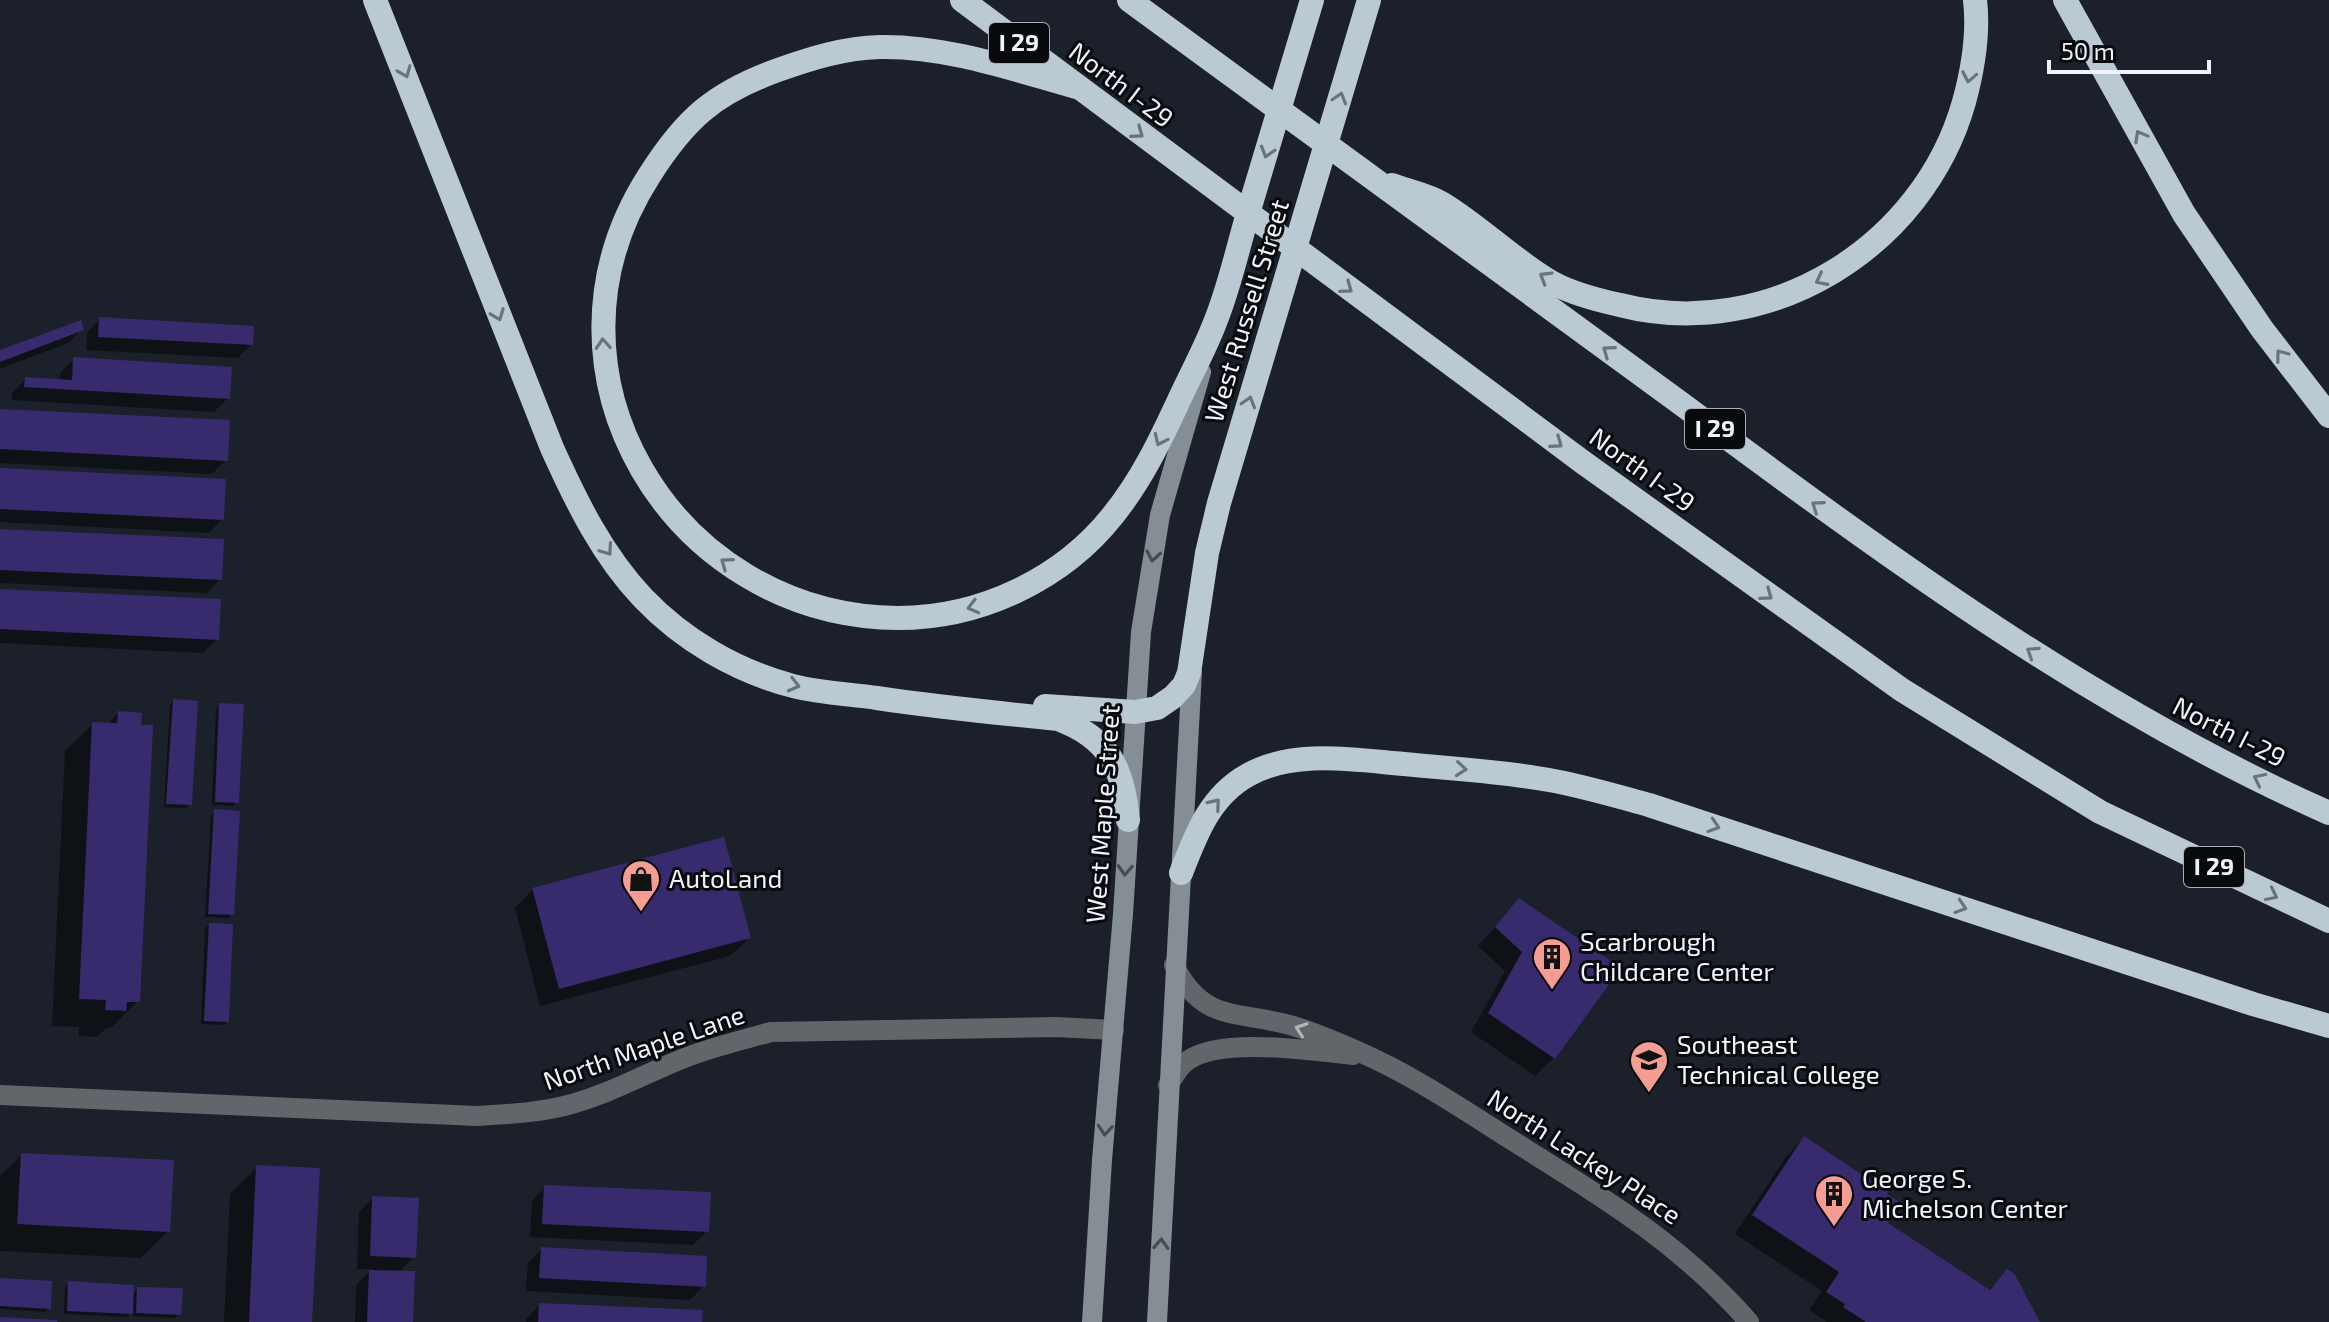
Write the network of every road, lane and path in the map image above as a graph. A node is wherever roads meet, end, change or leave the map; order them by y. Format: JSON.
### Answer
{"nodes":[{"id":1,"x":375,"y":0,"type":"edge"},
{"id":2,"x":962,"y":0,"type":"edge"},
{"id":3,"x":1129,"y":0,"type":"edge"},
{"id":4,"x":1312,"y":0,"type":"edge"},
{"id":5,"x":1369,"y":0,"type":"edge"},
{"id":6,"x":1379,"y":0,"type":"edge"},
{"id":7,"x":1975,"y":0,"type":"edge"},
{"id":8,"x":2065,"y":0,"type":"edge"},
{"id":9,"x":1358,"y":40,"type":"junction"},
{"id":10,"x":1076,"y":87,"type":"junction"},
{"id":11,"x":1367,"y":176,"type":"junction"},
{"id":12,"x":1217,"y":319,"type":"junction"},
{"id":13,"x":2329,"y":416,"type":"edge"},
{"id":14,"x":1194,"y":641,"type":"junction"},
{"id":15,"x":867,"y":697,"type":"junction"},
{"id":16,"x":1135,"y":712,"type":"junction"},
{"id":17,"x":2329,"y":813,"type":"edge"},
{"id":18,"x":1128,"y":820,"type":"junction"},
{"id":19,"x":1181,"y":873,"type":"junction"},
{"id":20,"x":2329,"y":921,"type":"edge"},
{"id":21,"x":1174,"y":965,"type":"junction"},
{"id":22,"x":2329,"y":1026,"type":"edge"},
{"id":23,"x":1114,"y":1030,"type":"junction"},
{"id":24,"x":1373,"y":1058,"type":"junction"},
{"id":25,"x":1168,"y":1085,"type":"junction"},
{"id":26,"x":0,"y":1095,"type":"edge"},
{"id":27,"x":1092,"y":1322,"type":"edge"},
{"id":28,"x":1157,"y":1322,"type":"edge"},
{"id":29,"x":1749,"y":1322,"type":"edge"}],
"edges":[{"from":1,"to":15,"type":"highway","one_way":true},
{"from":2,"to":10,"type":"highway","name":"North I-29","number":"I 29"},
{"from":3,"to":11,"type":"highway","name":"North I-29","number":"I 29"},
{"from":4,"to":12,"type":"highway","name":"West Russell Street","one_way":true},
{"from":5,"to":9,"type":"highway","name":"West Russell Street"},
{"from":6,"to":9,"type":"highway"},
{"from":7,"to":11,"type":"highway","one_way":true},
{"from":13,"to":8,"type":"highway","one_way":true},
{"from":14,"to":9,"type":"highway","name":"West Russell Street","one_way":true},
{"from":12,"to":10,"type":"highway","name":"West Russell Street","one_way":true},
{"from":10,"to":20,"type":"highway","name":"North I-29","number":"I 29","one_way":true},
{"from":17,"to":11,"type":"highway","name":"North I-29","number":"I 29","one_way":true},
{"from":12,"to":16,"type":"main road","name":"West Maple Street","one_way":true},
{"from":14,"to":16,"type":"highway","name":"West Russell Street"},
{"from":14,"to":19,"type":"main road"},
{"from":15,"to":16,"type":"highway"},
{"from":15,"to":18,"type":"highway"},
{"from":16,"to":18,"type":"main road","name":"West Maple Street"},
{"from":18,"to":23,"type":"main road","name":"West Maple Street","one_way":true},
{"from":19,"to":21,"type":"main road"},
{"from":19,"to":22,"type":"highway","one_way":true},
{"from":24,"to":21,"type":"street","name":"North Lackey Place","one_way":true},
{"from":21,"to":25,"type":"main road"},
{"from":23,"to":26,"type":"street","name":"North Maple Lane"},
{"from":23,"to":27,"type":"main road","name":"West Maple Street","one_way":true},
{"from":24,"to":25,"type":"street","name":"North Lackey Place"},
{"from":24,"to":29,"type":"street","name":"North Lackey Place"},
{"from":28,"to":25,"type":"main road","one_way":true}]}
